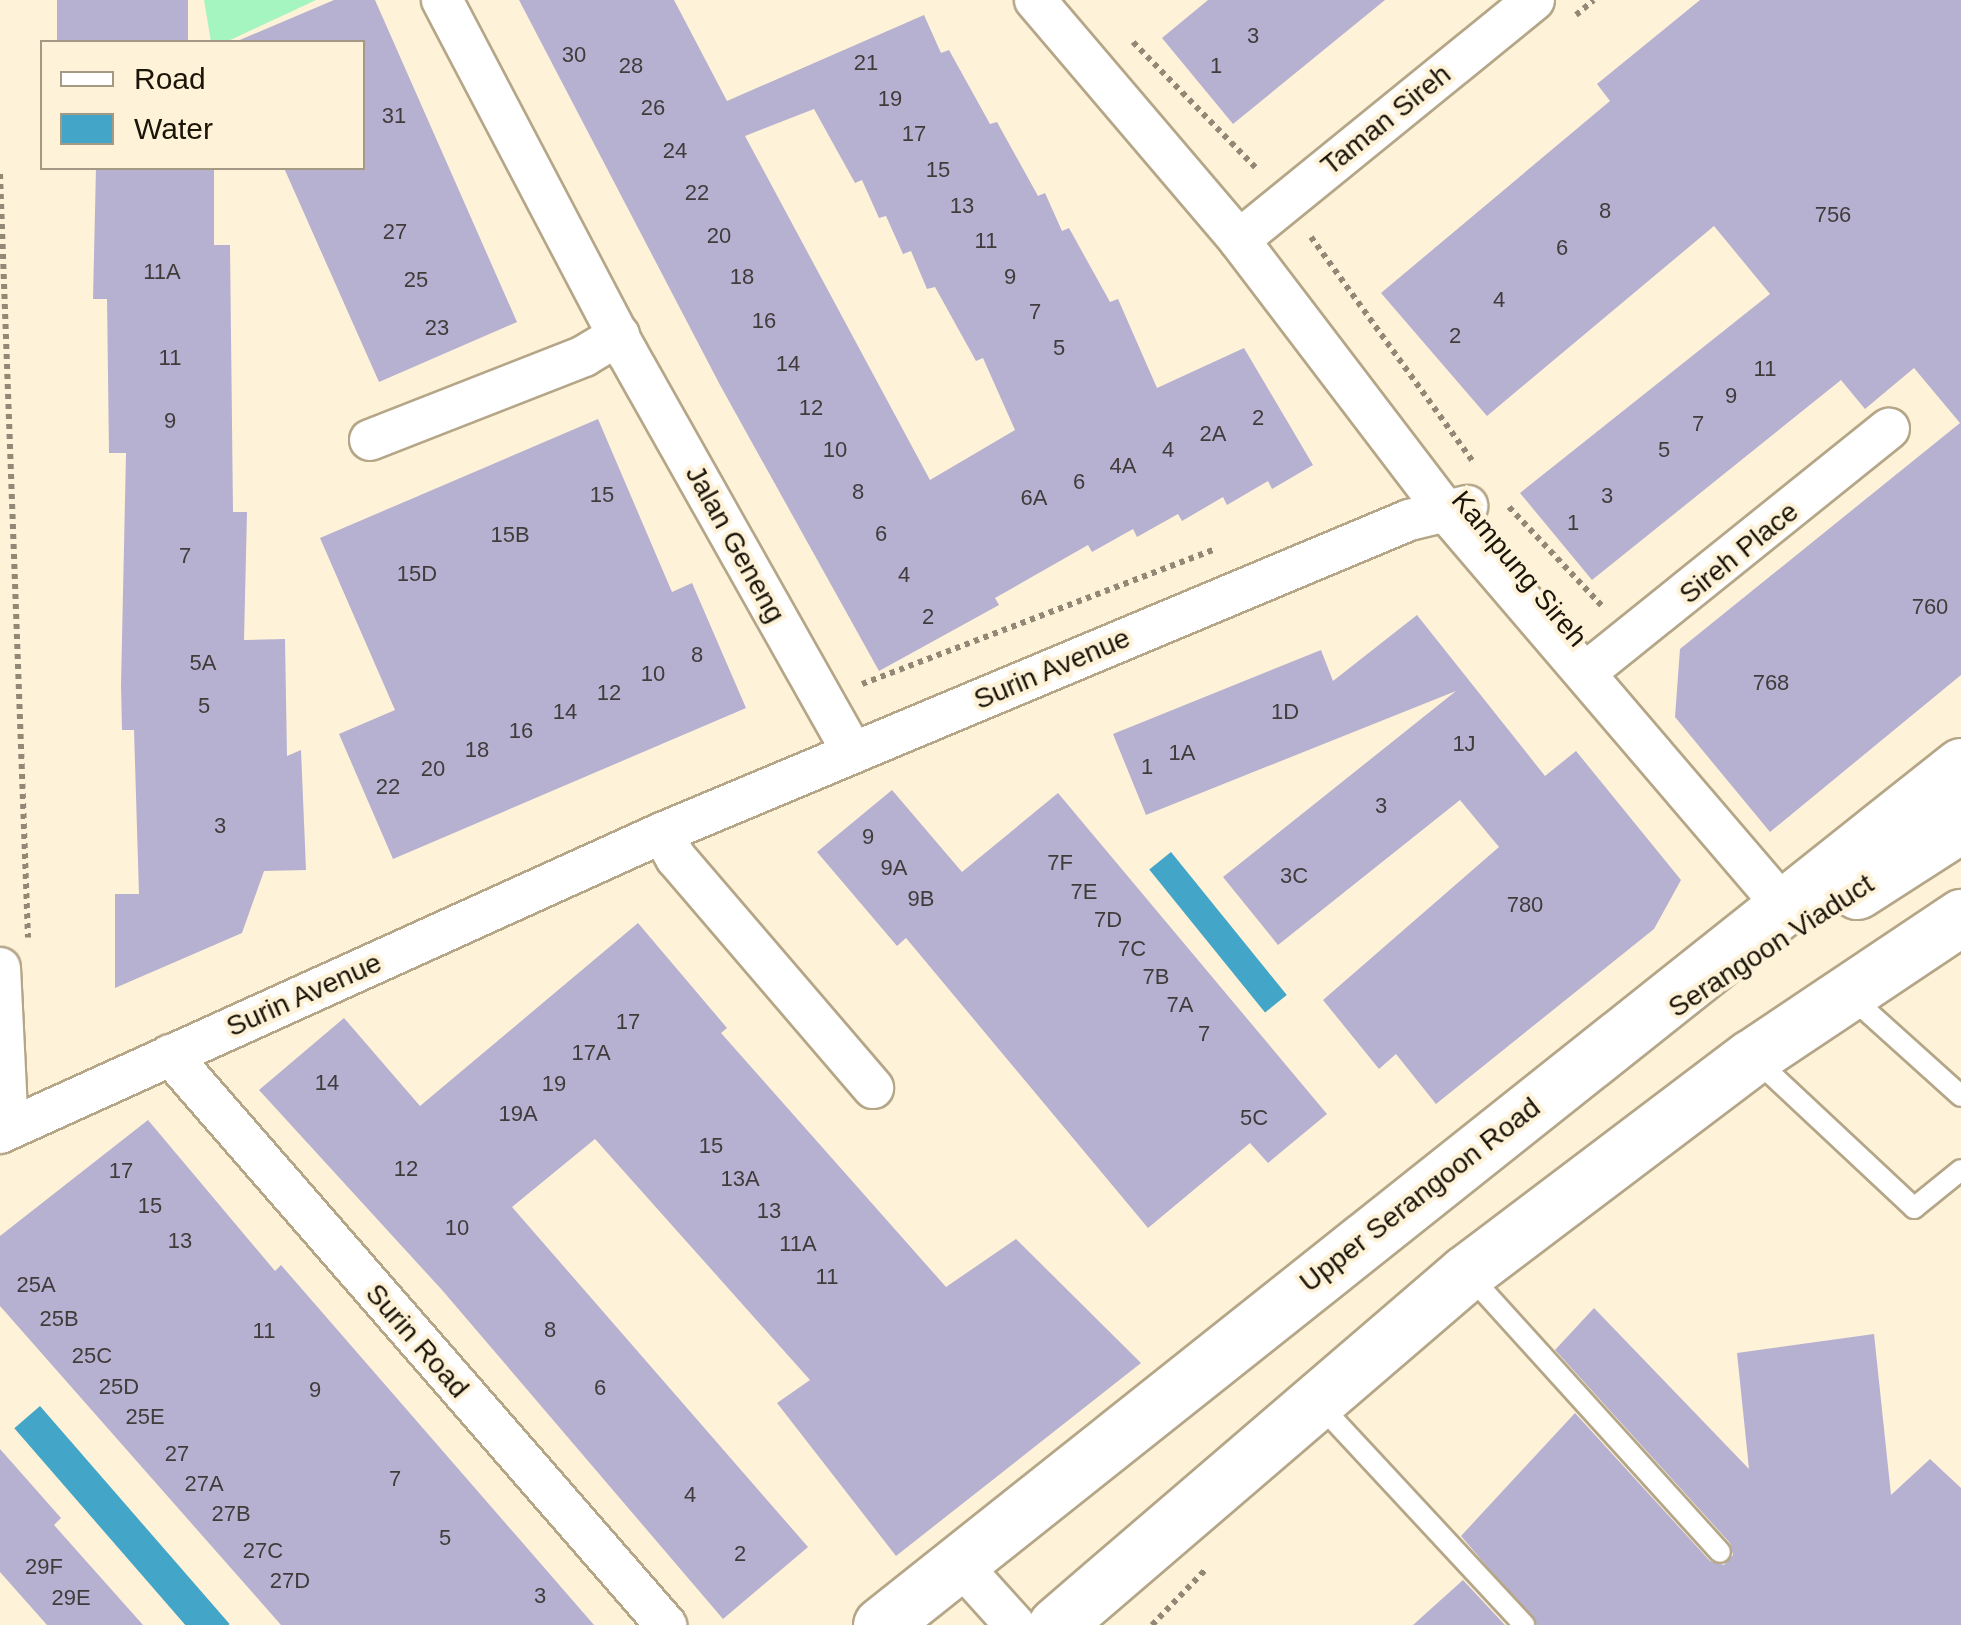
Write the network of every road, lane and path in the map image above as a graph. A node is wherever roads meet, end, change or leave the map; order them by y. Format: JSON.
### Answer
{"nodes":[{"id":1,"x":442,"y":0,"type":"edge"},
{"id":2,"x":1034,"y":0,"type":"edge"},
{"id":3,"x":1534,"y":0,"type":"edge"},
{"id":4,"x":1120,"y":28,"type":"dead end"},
{"id":5,"x":0,"y":174,"type":"edge"},
{"id":6,"x":1287,"y":200,"type":"junction"},
{"id":7,"x":1239,"y":240,"type":"junction"},
{"id":8,"x":619,"y":335,"type":"junction"},
{"id":9,"x":1890,"y":429,"type":"dead end"},
{"id":10,"x":370,"y":440,"type":"dead end"},
{"id":11,"x":1474,"y":498,"type":"junction"},
{"id":12,"x":1631,"y":638,"type":"junction"},
{"id":13,"x":1591,"y":668,"type":"junction"},
{"id":14,"x":852,"y":753,"type":"junction"},
{"id":15,"x":1961,"y":766,"type":"edge"},
{"id":16,"x":1961,"y":824,"type":"edge"},
{"id":17,"x":662,"y":833,"type":"junction"},
{"id":18,"x":1794,"y":902,"type":"junction"},
{"id":19,"x":1957,"y":927,"type":"edge"},
{"id":20,"x":14,"y":954,"type":"edge"},
{"id":21,"x":1848,"y":994,"type":"junction"},
{"id":22,"x":170,"y":1055,"type":"junction"},
{"id":23,"x":1752,"y":1056,"type":"junction"},
{"id":24,"x":1580,"y":1068,"type":"junction"},
{"id":25,"x":874,"y":1088,"type":"dead end"},
{"id":26,"x":1961,"y":1096,"type":"edge"},
{"id":27,"x":4,"y":1131,"type":"edge"},
{"id":28,"x":1961,"y":1170,"type":"edge"},
{"id":29,"x":1466,"y":1273,"type":"junction"},
{"id":30,"x":1314,"y":1398,"type":"junction"},
{"id":31,"x":1720,"y":1552,"type":"dead end"},
{"id":32,"x":958,"y":1562,"type":"junction"},
{"id":33,"x":666,"y":1625,"type":"edge"},
{"id":34,"x":880,"y":1625,"type":"edge"},
{"id":35,"x":1015,"y":1625,"type":"edge"},
{"id":36,"x":1056,"y":1625,"type":"edge"},
{"id":37,"x":1524,"y":1625,"type":"edge"}],
"edges":[{"from":1,"to":8,"type":"street","name":"Jalan Geneng"},
{"from":2,"to":7,"type":"street","name":"Kampung Sireh"},
{"from":3,"to":6,"type":"street","name":"Taman Sireh"},
{"from":4,"to":6,"type":"path"},
{"from":5,"to":20,"type":"path"},
{"from":6,"to":7,"type":"street","name":"Taman Sireh"},
{"from":6,"to":11,"type":"path"},
{"from":7,"to":11,"type":"street","name":"Kampung Sireh"},
{"from":8,"to":10,"type":"street"},
{"from":8,"to":14,"type":"street","name":"Jalan Geneng"},
{"from":9,"to":12,"type":"street","name":"Sireh Place"},
{"from":11,"to":12,"type":"path"},
{"from":11,"to":13,"type":"street","name":"Kampung Sireh"},
{"from":11,"to":14,"type":"street","name":"Surin Avenue"},
{"from":12,"to":13,"type":"street","name":"Sireh Place"},
{"from":13,"to":18,"type":"street","name":"Kampung Sireh"},
{"from":14,"to":17,"type":"street","name":"Surin Avenue"},
{"from":15,"to":18,"type":"main road","name":"Upper Serangoon Road"},
{"from":16,"to":24,"type":"main road","name":"Serangoon Viaduct"},
{"from":17,"to":22,"type":"street","name":"Surin Avenue"},
{"from":17,"to":25,"type":"street"},
{"from":18,"to":24,"type":"main road","name":"Upper Serangoon Road"},
{"from":19,"to":21,"type":"main road"},
{"from":20,"to":27,"type":"street"},
{"from":21,"to":23,"type":"main road"},
{"from":21,"to":26,"type":"lane"},
{"from":22,"to":27,"type":"street","name":"Surin Avenue"},
{"from":22,"to":33,"type":"street","name":"Surin Road"},
{"from":23,"to":28,"type":"lane"},
{"from":23,"to":29,"type":"main road"},
{"from":24,"to":32,"type":"main road","name":"Upper Serangoon Road"},
{"from":29,"to":30,"type":"main road"},
{"from":29,"to":31,"type":"lane"},
{"from":30,"to":36,"type":"main road"},
{"from":30,"to":37,"type":"lane"},
{"from":32,"to":34,"type":"main road","name":"Upper Serangoon Road"},
{"from":32,"to":35,"type":"street"}]}
